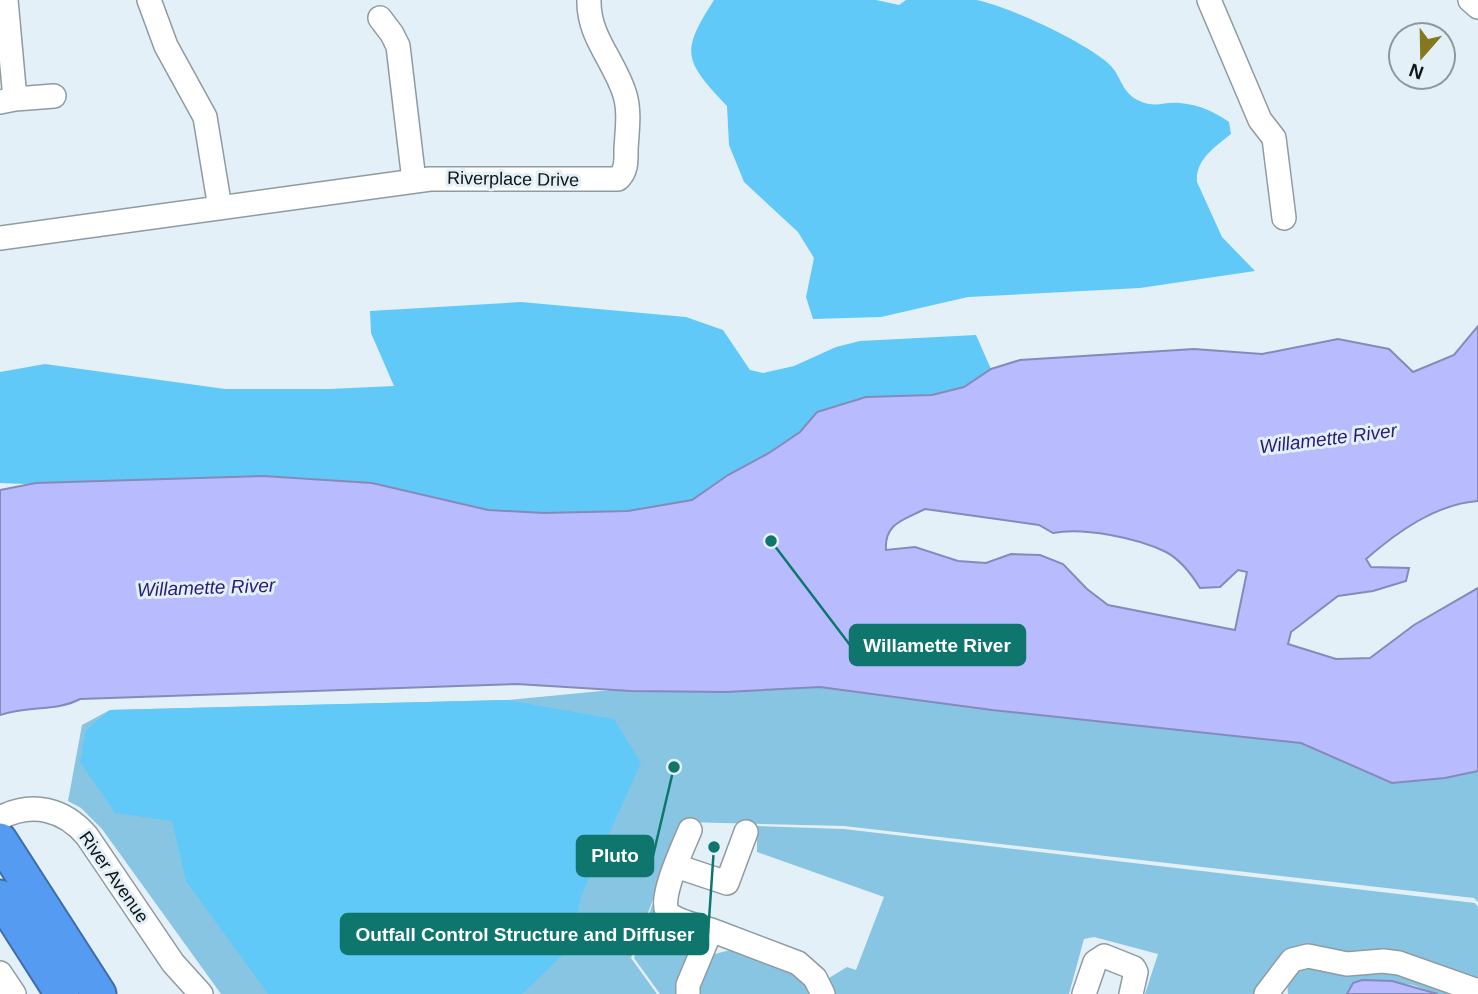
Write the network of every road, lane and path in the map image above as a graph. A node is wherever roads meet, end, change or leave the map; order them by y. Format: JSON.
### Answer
{"nodes":[{"id":1,"x":6,"y":0,"type":"edge"},
{"id":2,"x":149,"y":0,"type":"edge"},
{"id":3,"x":589,"y":0,"type":"edge"},
{"id":4,"x":1209,"y":0,"type":"edge"},
{"id":5,"x":1470,"y":0,"type":"edge"},
{"id":6,"x":1478,"y":8,"type":"edge"},
{"id":7,"x":380,"y":18,"type":"dead end"},
{"id":8,"x":54,"y":96,"type":"dead end"},
{"id":9,"x":8,"y":100,"type":"edge"},
{"id":10,"x":414,"y":181,"type":"junction"},
{"id":11,"x":220,"y":208,"type":"junction"},
{"id":12,"x":1284,"y":218,"type":"dead end"},
{"id":13,"x":0,"y":238,"type":"edge"},
{"id":14,"x":690,"y":830,"type":"dead end"},
{"id":15,"x":746,"y":832,"type":"dead end"},
{"id":16,"x":2,"y":836,"type":"edge"},
{"id":17,"x":676,"y":866,"type":"junction"},
{"id":18,"x":0,"y":897,"type":"edge"},
{"id":19,"x":57,"y":929,"type":"junction"},
{"id":20,"x":711,"y":930,"type":"junction"},
{"id":21,"x":0,"y":973,"type":"edge"},
{"id":22,"x":1478,"y":992,"type":"edge"},
{"id":23,"x":14,"y":994,"type":"edge"},
{"id":24,"x":62,"y":994,"type":"edge"},
{"id":25,"x":99,"y":994,"type":"edge"},
{"id":26,"x":109,"y":994,"type":"edge"},
{"id":27,"x":201,"y":994,"type":"edge"},
{"id":28,"x":688,"y":994,"type":"edge"},
{"id":29,"x":823,"y":994,"type":"edge"},
{"id":30,"x":1084,"y":994,"type":"edge"},
{"id":31,"x":1131,"y":994,"type":"edge"},
{"id":32,"x":1266,"y":994,"type":"edge"}],
"edges":[{"from":1,"to":9,"type":"street"},
{"from":2,"to":11,"type":"street"},
{"from":3,"to":10,"type":"street","name":"Riverplace Drive"},
{"from":4,"to":12,"type":"street"},
{"from":5,"to":6,"type":"street"},
{"from":7,"to":10,"type":"street"},
{"from":8,"to":9,"type":"street"},
{"from":10,"to":11,"type":"street","name":"Riverplace Drive"},
{"from":11,"to":13,"type":"street","name":"Riverplace Drive"},
{"from":14,"to":17,"type":"street"},
{"from":15,"to":17,"type":"street"},
{"from":16,"to":19,"type":"highway"},
{"from":16,"to":27,"type":"street","name":"River Avenue"},
{"from":17,"to":20,"type":"street"},
{"from":18,"to":24,"type":"highway"},
{"from":19,"to":25,"type":"highway"},
{"from":19,"to":26,"type":"highway"},
{"from":20,"to":28,"type":"street"},
{"from":20,"to":29,"type":"street"},
{"from":21,"to":23,"type":"street"},
{"from":22,"to":32,"type":"street"},
{"from":30,"to":31,"type":"street"}]}
